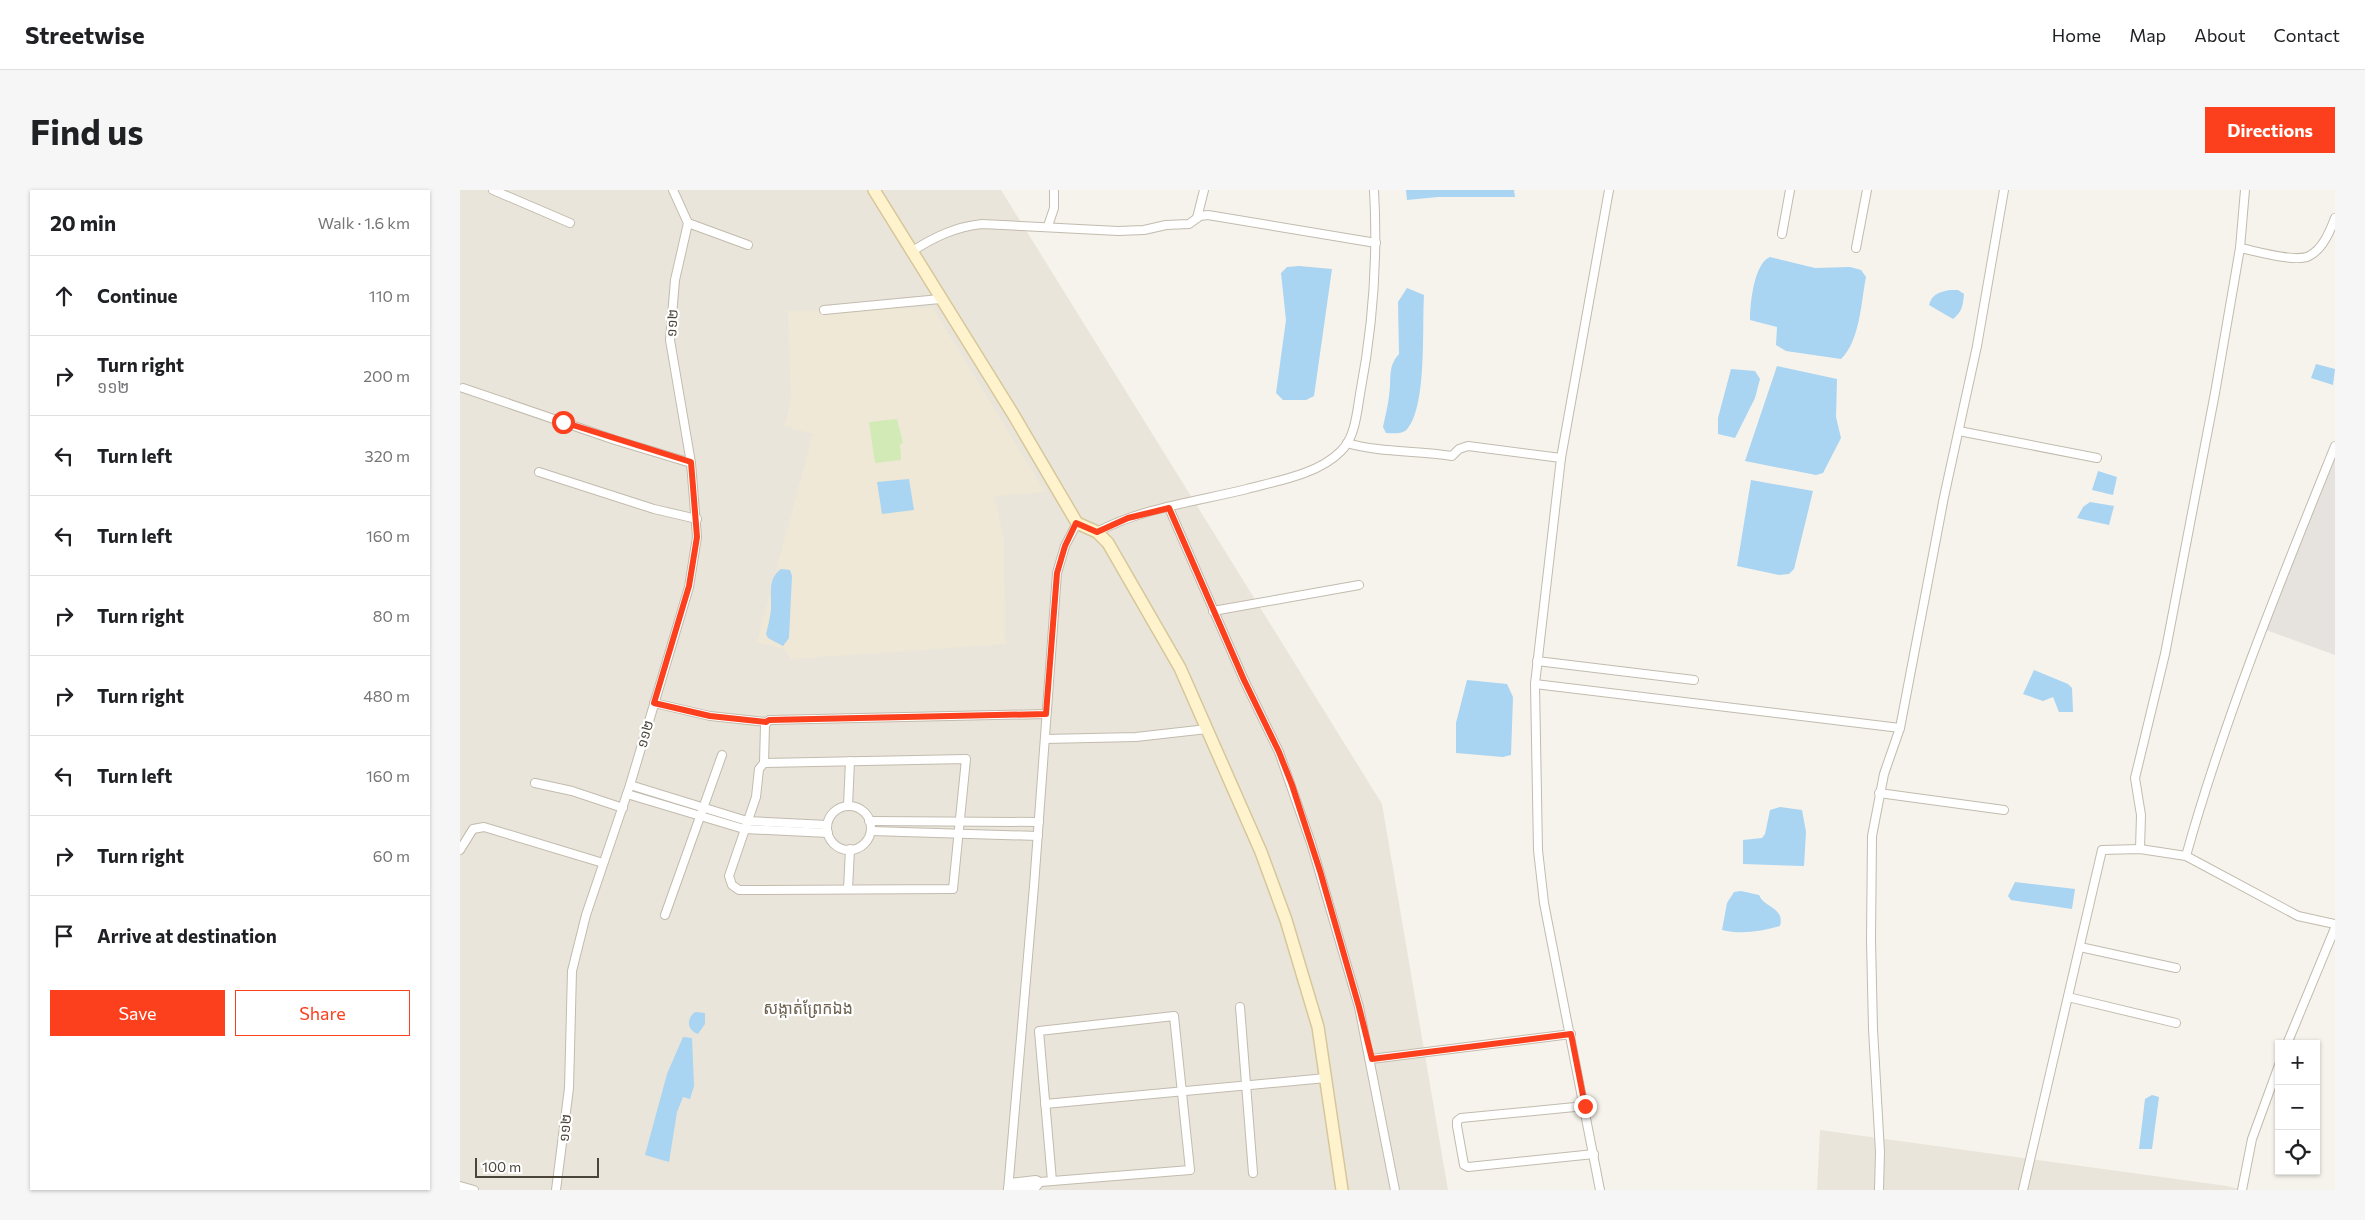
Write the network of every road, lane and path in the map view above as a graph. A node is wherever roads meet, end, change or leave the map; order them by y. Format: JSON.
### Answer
{"nodes":[{"id":1,"x":493,"y":190,"type":"edge"},
{"id":2,"x":673,"y":190,"type":"edge"},
{"id":3,"x":1054,"y":190,"type":"edge"},
{"id":4,"x":1204,"y":190,"type":"edge"},
{"id":5,"x":1374,"y":190,"type":"edge"},
{"id":6,"x":1609,"y":190,"type":"edge"},
{"id":7,"x":1790,"y":190,"type":"edge"},
{"id":8,"x":1867,"y":190,"type":"edge"},
{"id":9,"x":2004,"y":190,"type":"edge"},
{"id":10,"x":2245,"y":190,"type":"edge"},
{"id":11,"x":877,"y":191,"type":"edge"},
{"id":12,"x":1197,"y":218,"type":"junction"},
{"id":13,"x":2335,"y":218,"type":"edge"},
{"id":14,"x":570,"y":223,"type":"dead end"},
{"id":15,"x":688,"y":223,"type":"junction"},
{"id":16,"x":1048,"y":226,"type":"junction"},
{"id":17,"x":1782,"y":234,"type":"dead end"},
{"id":18,"x":1376,"y":243,"type":"junction"},
{"id":19,"x":748,"y":245,"type":"dead end"},
{"id":20,"x":1856,"y":248,"type":"dead end"},
{"id":21,"x":2240,"y":248,"type":"junction"},
{"id":22,"x":911,"y":252,"type":"junction"},
{"id":23,"x":940,"y":299,"type":"junction"},
{"id":24,"x":824,"y":310,"type":"dead end"},
{"id":25,"x":463,"y":388,"type":"dead end"},
{"id":26,"x":1959,"y":431,"type":"junction"},
{"id":27,"x":1347,"y":443,"type":"junction"},
{"id":28,"x":2335,"y":446,"type":"edge"},
{"id":29,"x":1562,"y":458,"type":"junction"},
{"id":30,"x":2097,"y":458,"type":"dead end"},
{"id":31,"x":691,"y":462,"type":"junction"},
{"id":32,"x":539,"y":472,"type":"dead end"},
{"id":33,"x":1169,"y":508,"type":"junction"},
{"id":34,"x":697,"y":519,"type":"junction"},
{"id":35,"x":1076,"y":523,"type":"junction"},
{"id":36,"x":1097,"y":532,"type":"junction"},
{"id":37,"x":1359,"y":585,"type":"dead end"},
{"id":38,"x":1213,"y":611,"type":"junction"},
{"id":39,"x":1537,"y":661,"type":"junction"},
{"id":40,"x":1694,"y":680,"type":"dead end"},
{"id":41,"x":1534,"y":684,"type":"junction"},
{"id":42,"x":654,"y":703,"type":"junction"},
{"id":43,"x":1046,"y":714,"type":"junction"},
{"id":44,"x":766,"y":722,"type":"junction"},
{"id":45,"x":1900,"y":728,"type":"junction"},
{"id":46,"x":1207,"y":729,"type":"junction"},
{"id":47,"x":1045,"y":739,"type":"junction"},
{"id":48,"x":722,"y":755,"type":"dead end"},
{"id":49,"x":850,"y":761,"type":"junction"},
{"id":50,"x":764,"y":762,"type":"junction"},
{"id":51,"x":535,"y":783,"type":"dead end"},
{"id":52,"x":630,"y":785,"type":"junction"},
{"id":53,"x":1879,"y":793,"type":"junction"},
{"id":54,"x":627,"y":794,"type":"junction"},
{"id":55,"x":848,"y":806,"type":"junction"},
{"id":56,"x":623,"y":808,"type":"junction"},
{"id":57,"x":703,"y":808,"type":"junction"},
{"id":58,"x":2004,"y":810,"type":"dead end"},
{"id":59,"x":700,"y":817,"type":"junction"},
{"id":60,"x":747,"y":821,"type":"junction"},
{"id":61,"x":870,"y":821,"type":"junction"},
{"id":62,"x":961,"y":821,"type":"junction"},
{"id":63,"x":1039,"y":822,"type":"junction"},
{"id":64,"x":744,"y":829,"type":"junction"},
{"id":65,"x":828,"y":829,"type":"junction"},
{"id":66,"x":871,"y":831,"type":"junction"},
{"id":67,"x":960,"y":834,"type":"junction"},
{"id":68,"x":1038,"y":836,"type":"junction"},
{"id":69,"x":850,"y":849,"type":"junction"},
{"id":70,"x":2140,"y":849,"type":"junction"},
{"id":71,"x":460,"y":850,"type":"edge"},
{"id":72,"x":2186,"y":856,"type":"junction"},
{"id":73,"x":603,"y":863,"type":"junction"},
{"id":74,"x":848,"y":889,"type":"junction"},
{"id":75,"x":665,"y":915,"type":"dead end"},
{"id":76,"x":2335,"y":924,"type":"edge"},
{"id":77,"x":2335,"y":928,"type":"edge"},
{"id":78,"x":2080,"y":947,"type":"junction"},
{"id":79,"x":2176,"y":968,"type":"dead end"},
{"id":80,"x":2068,"y":998,"type":"junction"},
{"id":81,"x":1240,"y":1007,"type":"dead end"},
{"id":82,"x":2176,"y":1023,"type":"dead end"},
{"id":83,"x":1571,"y":1034,"type":"junction"},
{"id":84,"x":2289,"y":1040,"type":"edge"},
{"id":85,"x":1372,"y":1059,"type":"junction"},
{"id":86,"x":2275,"y":1076,"type":"edge"},
{"id":87,"x":1326,"y":1078,"type":"junction"},
{"id":88,"x":1246,"y":1087,"type":"junction"},
{"id":89,"x":1182,"y":1093,"type":"junction"},
{"id":90,"x":1046,"y":1104,"type":"junction"},
{"id":91,"x":1585,"y":1106,"type":"junction"},
{"id":92,"x":1594,"y":1154,"type":"junction"},
{"id":93,"x":1253,"y":1173,"type":"dead end"},
{"id":94,"x":1052,"y":1181,"type":"junction"},
{"id":95,"x":460,"y":1186,"type":"edge"},
{"id":96,"x":1008,"y":1188,"type":"edge"},
{"id":97,"x":474,"y":1190,"type":"edge"},
{"id":98,"x":556,"y":1190,"type":"edge"},
{"id":99,"x":1342,"y":1190,"type":"edge"},
{"id":100,"x":1396,"y":1190,"type":"edge"},
{"id":101,"x":1600,"y":1190,"type":"edge"},
{"id":102,"x":1879,"y":1190,"type":"edge"},
{"id":103,"x":2022,"y":1190,"type":"edge"},
{"id":104,"x":2242,"y":1190,"type":"edge"}],
"edges":[{"from":1,"to":14,"type":"street"},
{"from":2,"to":15,"type":"street"},
{"from":3,"to":16,"type":"street"},
{"from":4,"to":12,"type":"street"},
{"from":5,"to":18,"type":"street"},
{"from":6,"to":29,"type":"street"},
{"from":7,"to":17,"type":"street"},
{"from":8,"to":20,"type":"street"},
{"from":9,"to":26,"type":"street"},
{"from":10,"to":21,"type":"street"},
{"from":11,"to":22,"type":"street"},
{"from":12,"to":16,"type":"street"},
{"from":12,"to":18,"type":"street"},
{"from":13,"to":21,"type":"street"},
{"from":15,"to":19,"type":"street"},
{"from":15,"to":31,"type":"street","name":"១១២"},
{"from":16,"to":22,"type":"street"},
{"from":18,"to":27,"type":"street"},
{"from":21,"to":70,"type":"street"},
{"from":22,"to":23,"type":"street"},
{"from":23,"to":24,"type":"street"},
{"from":23,"to":35,"type":"street"},
{"from":25,"to":31,"type":"street"},
{"from":26,"to":30,"type":"street"},
{"from":26,"to":45,"type":"street"},
{"from":27,"to":29,"type":"street"},
{"from":27,"to":33,"type":"street"},
{"from":28,"to":72,"type":"street"},
{"from":29,"to":39,"type":"street"},
{"from":31,"to":34,"type":"street","name":"១១២"},
{"from":32,"to":34,"type":"street"},
{"from":33,"to":36,"type":"street"},
{"from":33,"to":38,"type":"street"},
{"from":34,"to":42,"type":"street","name":"១១២"},
{"from":35,"to":36,"type":"street"},
{"from":35,"to":43,"type":"street"},
{"from":36,"to":46,"type":"street"},
{"from":37,"to":38,"type":"street"},
{"from":38,"to":85,"type":"street"},
{"from":39,"to":40,"type":"street"},
{"from":39,"to":41,"type":"street"},
{"from":41,"to":45,"type":"street"},
{"from":41,"to":83,"type":"street"},
{"from":42,"to":44,"type":"street"},
{"from":42,"to":52,"type":"street","name":"១១២"},
{"from":43,"to":44,"type":"street"},
{"from":43,"to":47,"type":"street"},
{"from":44,"to":50,"type":"street"},
{"from":45,"to":53,"type":"street"},
{"from":46,"to":47,"type":"street"},
{"from":46,"to":87,"type":"street"},
{"from":47,"to":63,"type":"street"},
{"from":48,"to":57,"type":"street"},
{"from":49,"to":50,"type":"street"},
{"from":49,"to":55,"type":"street"},
{"from":49,"to":62,"type":"street"},
{"from":50,"to":60,"type":"street"},
{"from":51,"to":56,"type":"street"},
{"from":52,"to":54,"type":"street","name":"១១២"},
{"from":52,"to":57,"type":"street"},
{"from":53,"to":58,"type":"street"},
{"from":53,"to":102,"type":"street"},
{"from":54,"to":56,"type":"street","name":"១១២"},
{"from":54,"to":59,"type":"street"},
{"from":55,"to":61,"type":"street"},
{"from":55,"to":65,"type":"street"},
{"from":56,"to":73,"type":"street","name":"១១២"},
{"from":57,"to":59,"type":"street"},
{"from":57,"to":60,"type":"street"},
{"from":59,"to":64,"type":"street"},
{"from":59,"to":75,"type":"street"},
{"from":60,"to":64,"type":"street"},
{"from":60,"to":65,"type":"street"},
{"from":61,"to":62,"type":"street"},
{"from":61,"to":66,"type":"street"},
{"from":62,"to":63,"type":"street"},
{"from":62,"to":67,"type":"street"},
{"from":63,"to":68,"type":"street"},
{"from":64,"to":65,"type":"street"},
{"from":64,"to":74,"type":"street"},
{"from":65,"to":69,"type":"street"},
{"from":66,"to":67,"type":"street"},
{"from":66,"to":69,"type":"street"},
{"from":67,"to":68,"type":"street"},
{"from":67,"to":74,"type":"street"},
{"from":68,"to":96,"type":"street"},
{"from":69,"to":74,"type":"street"},
{"from":70,"to":72,"type":"street"},
{"from":70,"to":78,"type":"street"},
{"from":71,"to":73,"type":"street"},
{"from":72,"to":76,"type":"street"},
{"from":73,"to":98,"type":"street","name":"១១២"},
{"from":77,"to":84,"type":"street"},
{"from":78,"to":79,"type":"street"},
{"from":78,"to":80,"type":"street"},
{"from":80,"to":82,"type":"street"},
{"from":80,"to":103,"type":"street"},
{"from":81,"to":88,"type":"street"},
{"from":83,"to":85,"type":"street"},
{"from":83,"to":91,"type":"street"},
{"from":85,"to":100,"type":"street"},
{"from":86,"to":104,"type":"street"},
{"from":87,"to":88,"type":"street"},
{"from":87,"to":99,"type":"street"},
{"from":88,"to":89,"type":"street"},
{"from":88,"to":93,"type":"street"},
{"from":89,"to":90,"type":"street"},
{"from":89,"to":90,"type":"street"},
{"from":89,"to":94,"type":"street"},
{"from":90,"to":94,"type":"street"},
{"from":91,"to":92,"type":"street"},
{"from":91,"to":92,"type":"street"},
{"from":92,"to":101,"type":"street"},
{"from":94,"to":96,"type":"street"},
{"from":95,"to":97,"type":"street"}]}
